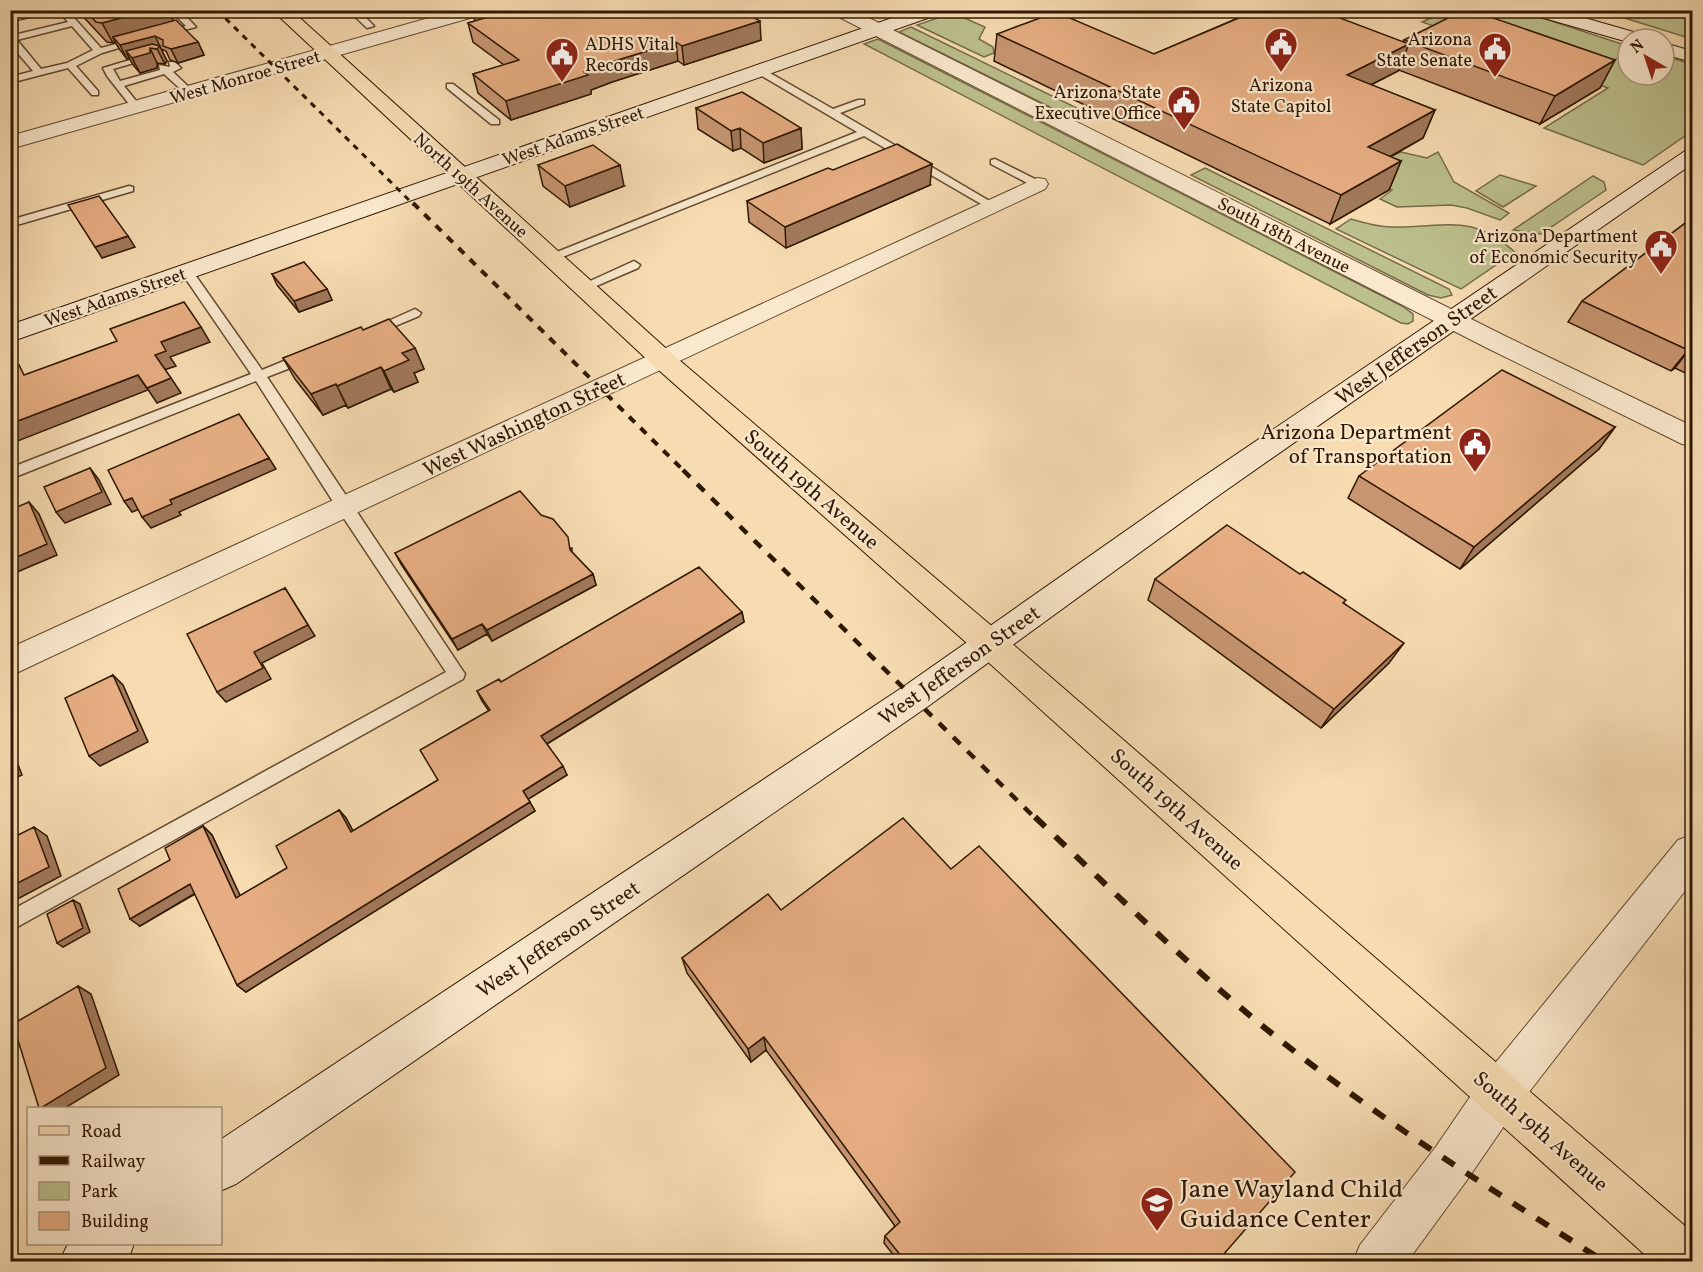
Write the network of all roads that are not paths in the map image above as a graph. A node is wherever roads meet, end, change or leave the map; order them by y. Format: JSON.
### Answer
{"nodes":[{"id":1,"x":37,"y":10,"type":"edge"},
{"id":2,"x":62,"y":10,"type":"edge"},
{"id":3,"x":174,"y":10,"type":"edge"},
{"id":4,"x":314,"y":10,"type":"edge"},
{"id":5,"x":352,"y":10,"type":"edge"},
{"id":6,"x":478,"y":10,"type":"edge"},
{"id":7,"x":839,"y":10,"type":"edge"},
{"id":8,"x":933,"y":10,"type":"edge"},
{"id":9,"x":1536,"y":10,"type":"edge"},
{"id":10,"x":1564,"y":10,"type":"edge"},
{"id":11,"x":284,"y":14,"type":"edge"},
{"id":12,"x":10,"y":17,"type":"edge"},
{"id":13,"x":73,"y":23,"type":"junction"},
{"id":14,"x":370,"y":26,"type":"dead end"},
{"id":15,"x":1599,"y":26,"type":"junction"},
{"id":16,"x":878,"y":30,"type":"junction"},
{"id":17,"x":1616,"y":32,"type":"edge"},
{"id":18,"x":11,"y":39,"type":"edge"},
{"id":19,"x":99,"y":51,"type":"junction"},
{"id":20,"x":1676,"y":52,"type":"edge"},
{"id":21,"x":327,"y":54,"type":"junction"},
{"id":22,"x":1692,"y":57,"type":"edge"},
{"id":23,"x":156,"y":64,"type":"junction"},
{"id":24,"x":70,"y":65,"type":"junction"},
{"id":25,"x":760,"y":71,"type":"junction"},
{"id":26,"x":39,"y":73,"type":"junction"},
{"id":27,"x":98,"y":77,"type":"junction"},
{"id":28,"x":10,"y":80,"type":"edge"},
{"id":29,"x":119,"y":84,"type":"junction"},
{"id":30,"x":450,"y":86,"type":"dead end"},
{"id":31,"x":95,"y":93,"type":"dead end"},
{"id":32,"x":190,"y":93,"type":"junction"},
{"id":33,"x":861,"y":102,"type":"dead end"},
{"id":34,"x":136,"y":107,"type":"junction"},
{"id":35,"x":832,"y":113,"type":"junction"},
{"id":36,"x":495,"y":122,"type":"edge"},
{"id":37,"x":865,"y":132,"type":"junction"},
{"id":38,"x":10,"y":143,"type":"edge"},
{"id":39,"x":1692,"y":155,"type":"edge"},
{"id":40,"x":995,"y":162,"type":"dead end"},
{"id":41,"x":460,"y":175,"type":"junction"},
{"id":42,"x":1036,"y":184,"type":"joint"},
{"id":43,"x":129,"y":189,"type":"dead end"},
{"id":44,"x":992,"y":206,"type":"junction"},
{"id":45,"x":10,"y":225,"type":"edge"},
{"id":46,"x":551,"y":258,"type":"junction"},
{"id":47,"x":634,"y":266,"type":"dead end"},
{"id":48,"x":187,"y":272,"type":"junction"},
{"id":49,"x":583,"y":287,"type":"junction"},
{"id":50,"x":415,"y":313,"type":"dead end"},
{"id":51,"x":1452,"y":320,"type":"junction"},
{"id":52,"x":10,"y":334,"type":"edge"},
{"id":53,"x":362,"y":335,"type":"edge"},
{"id":54,"x":321,"y":351,"type":"edge"},
{"id":55,"x":662,"y":359,"type":"junction"},
{"id":56,"x":259,"y":375,"type":"junction"},
{"id":57,"x":1692,"y":438,"type":"edge"},
{"id":58,"x":10,"y":474,"type":"edge"},
{"id":59,"x":344,"y":507,"type":"junction"},
{"id":60,"x":989,"y":643,"type":"junction"},
{"id":61,"x":10,"y":663,"type":"edge"},
{"id":62,"x":1692,"y":853,"type":"edge"},
{"id":63,"x":10,"y":922,"type":"edge"},
{"id":64,"x":1499,"y":1094,"type":"junction"},
{"id":65,"x":222,"y":1167,"type":"edge"},
{"id":66,"x":108,"y":1245,"type":"edge"},
{"id":67,"x":83,"y":1262,"type":"edge"},
{"id":68,"x":1377,"y":1262,"type":"edge"},
{"id":69,"x":1690,"y":1262,"type":"edge"}],
"edges":[{"from":1,"to":12,"type":"main road"},
{"from":2,"to":13,"type":"lane"},
{"from":3,"to":19,"type":"lane"},
{"from":4,"to":11,"type":"lane"},
{"from":5,"to":14,"type":"lane"},
{"from":6,"to":21,"type":"street","name":"West Monroe Street"},
{"from":7,"to":16,"type":"street","name":"South 18th Avenue"},
{"from":8,"to":16,"type":"street","name":"West Adams Street"},
{"from":9,"to":15,"type":"street"},
{"from":10,"to":15,"type":"street"},
{"from":11,"to":21,"type":"main road","name":"North 19th Avenue"},
{"from":13,"to":18,"type":"lane"},
{"from":13,"to":19,"type":"lane"},
{"from":15,"to":17,"type":"street"},
{"from":16,"to":25,"type":"street","name":"West Adams Street"},
{"from":16,"to":51,"type":"street","name":"South 18th Avenue"},
{"from":18,"to":26,"type":"lane"},
{"from":19,"to":24,"type":"lane"},
{"from":20,"to":22,"type":"street"},
{"from":21,"to":32,"type":"street","name":"West Monroe Street"},
{"from":21,"to":41,"type":"main road","name":"North 19th Avenue"},
{"from":23,"to":27,"type":"lane"},
{"from":23,"to":29,"type":"lane"},
{"from":23,"to":32,"type":"lane"},
{"from":24,"to":26,"type":"lane"},
{"from":24,"to":27,"type":"lane"},
{"from":25,"to":35,"type":"lane"},
{"from":25,"to":41,"type":"street","name":"West Adams Street"},
{"from":26,"to":28,"type":"lane"},
{"from":27,"to":29,"type":"lane"},
{"from":27,"to":31,"type":"lane"},
{"from":29,"to":34,"type":"lane"},
{"from":30,"to":36,"type":"lane"},
{"from":32,"to":34,"type":"street","name":"West Monroe Street"},
{"from":33,"to":35,"type":"lane"},
{"from":34,"to":38,"type":"street","name":"West Monroe Street"},
{"from":35,"to":37,"type":"lane"},
{"from":37,"to":44,"type":"lane"},
{"from":37,"to":46,"type":"lane"},
{"from":39,"to":51,"type":"street","name":"West Jefferson Street"},
{"from":40,"to":42,"type":"lane"},
{"from":41,"to":46,"type":"main road","name":"North 19th Avenue"},
{"from":41,"to":48,"type":"street","name":"West Adams Street"},
{"from":42,"to":44,"type":"street","name":"West Washington Street"},
{"from":43,"to":45,"type":"lane"},
{"from":44,"to":55,"type":"street","name":"West Washington Street"},
{"from":46,"to":49,"type":"main road","name":"North 19th Avenue"},
{"from":47,"to":49,"type":"lane"},
{"from":48,"to":52,"type":"street","name":"West Adams Street"},
{"from":48,"to":56,"type":"lane"},
{"from":49,"to":55,"type":"main road","name":"North 19th Avenue"},
{"from":50,"to":53,"type":"lane"},
{"from":51,"to":57,"type":"street","name":"South 18th Avenue"},
{"from":51,"to":60,"type":"street","name":"West Jefferson Street"},
{"from":54,"to":56,"type":"lane"},
{"from":55,"to":59,"type":"street","name":"West Washington Street"},
{"from":55,"to":60,"type":"main road","name":"South 19th Avenue"},
{"from":56,"to":58,"type":"lane"},
{"from":56,"to":59,"type":"lane"},
{"from":59,"to":61,"type":"street","name":"West Washington Street"},
{"from":59,"to":63,"type":"lane"},
{"from":60,"to":64,"type":"main road","name":"South 19th Avenue"},
{"from":60,"to":65,"type":"street","name":"West Jefferson Street"},
{"from":62,"to":64,"type":"street"},
{"from":64,"to":68,"type":"street"},
{"from":64,"to":69,"type":"main road","name":"South 19th Avenue"},
{"from":66,"to":67,"type":"street"}]}
